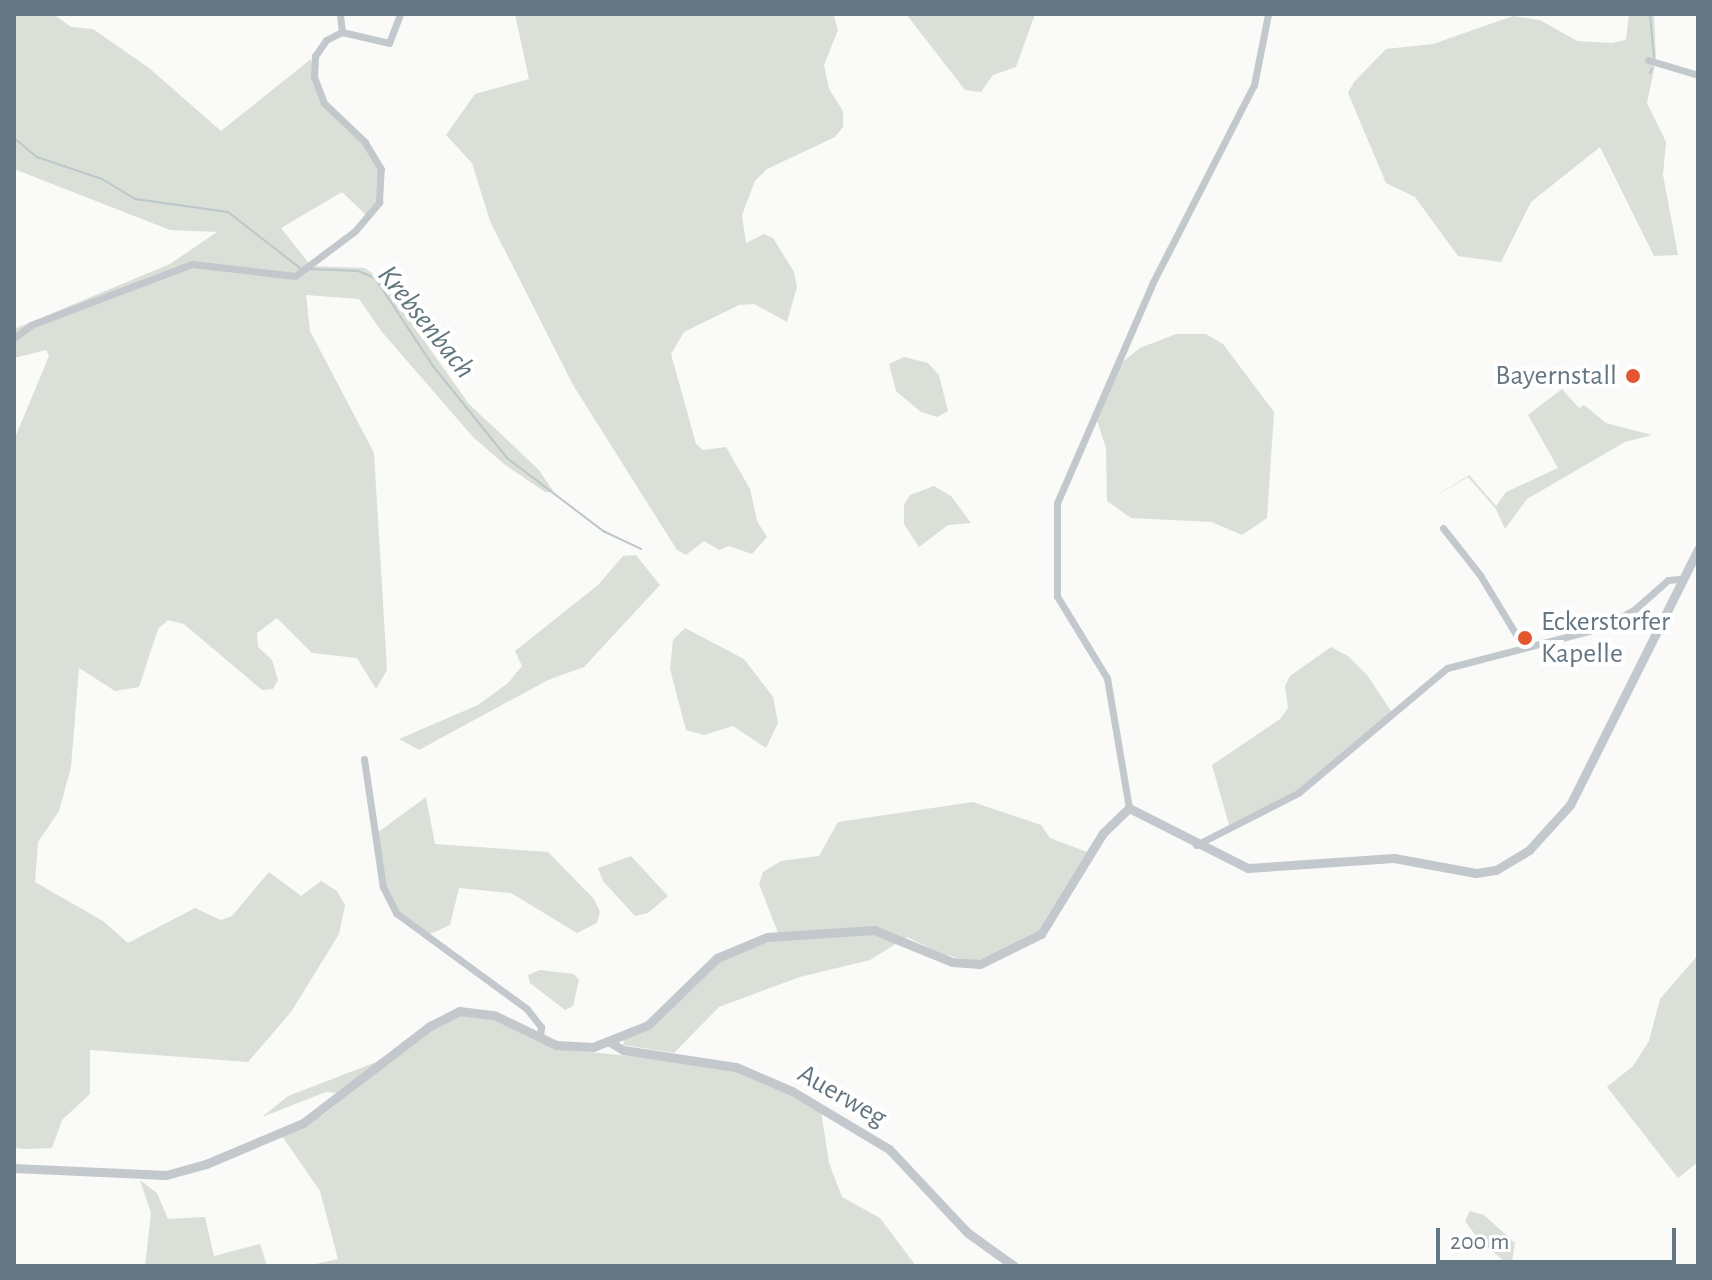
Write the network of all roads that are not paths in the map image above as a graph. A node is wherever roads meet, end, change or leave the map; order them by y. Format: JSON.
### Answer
{"nodes":[{"id":1,"x":340,"y":14,"type":"edge"},
{"id":2,"x":400,"y":14,"type":"edge"},
{"id":3,"x":1268,"y":14,"type":"edge"},
{"id":4,"x":342,"y":32,"type":"junction"},
{"id":5,"x":1648,"y":60,"type":"dead end"},
{"id":6,"x":1698,"y":75,"type":"edge"},
{"id":7,"x":14,"y":338,"type":"edge"},
{"id":8,"x":1443,"y":528,"type":"dead end"},
{"id":9,"x":1698,"y":549,"type":"edge"},
{"id":10,"x":1679,"y":579,"type":"junction"},
{"id":11,"x":1523,"y":646,"type":"junction"},
{"id":12,"x":364,"y":759,"type":"dead end"},
{"id":13,"x":1129,"y":808,"type":"junction"},
{"id":14,"x":1196,"y":845,"type":"junction"},
{"id":15,"x":540,"y":1037,"type":"junction"},
{"id":16,"x":608,"y":1041,"type":"junction"},
{"id":17,"x":14,"y":1168,"type":"edge"},
{"id":18,"x":1014,"y":1266,"type":"edge"}],
"edges":[{"from":1,"to":4,"type":"street"},
{"from":2,"to":4,"type":"street"},
{"from":3,"to":13,"type":"street"},
{"from":4,"to":7,"type":"street"},
{"from":5,"to":6,"type":"street"},
{"from":8,"to":11,"type":"street"},
{"from":9,"to":10,"type":"street"},
{"from":10,"to":11,"type":"street"},
{"from":10,"to":14,"type":"street"},
{"from":11,"to":14,"type":"street"},
{"from":12,"to":15,"type":"street"},
{"from":13,"to":14,"type":"street"},
{"from":13,"to":16,"type":"street"},
{"from":15,"to":16,"type":"street"},
{"from":15,"to":17,"type":"street"},
{"from":16,"to":18,"type":"street","name":"Auerweg"}]}
